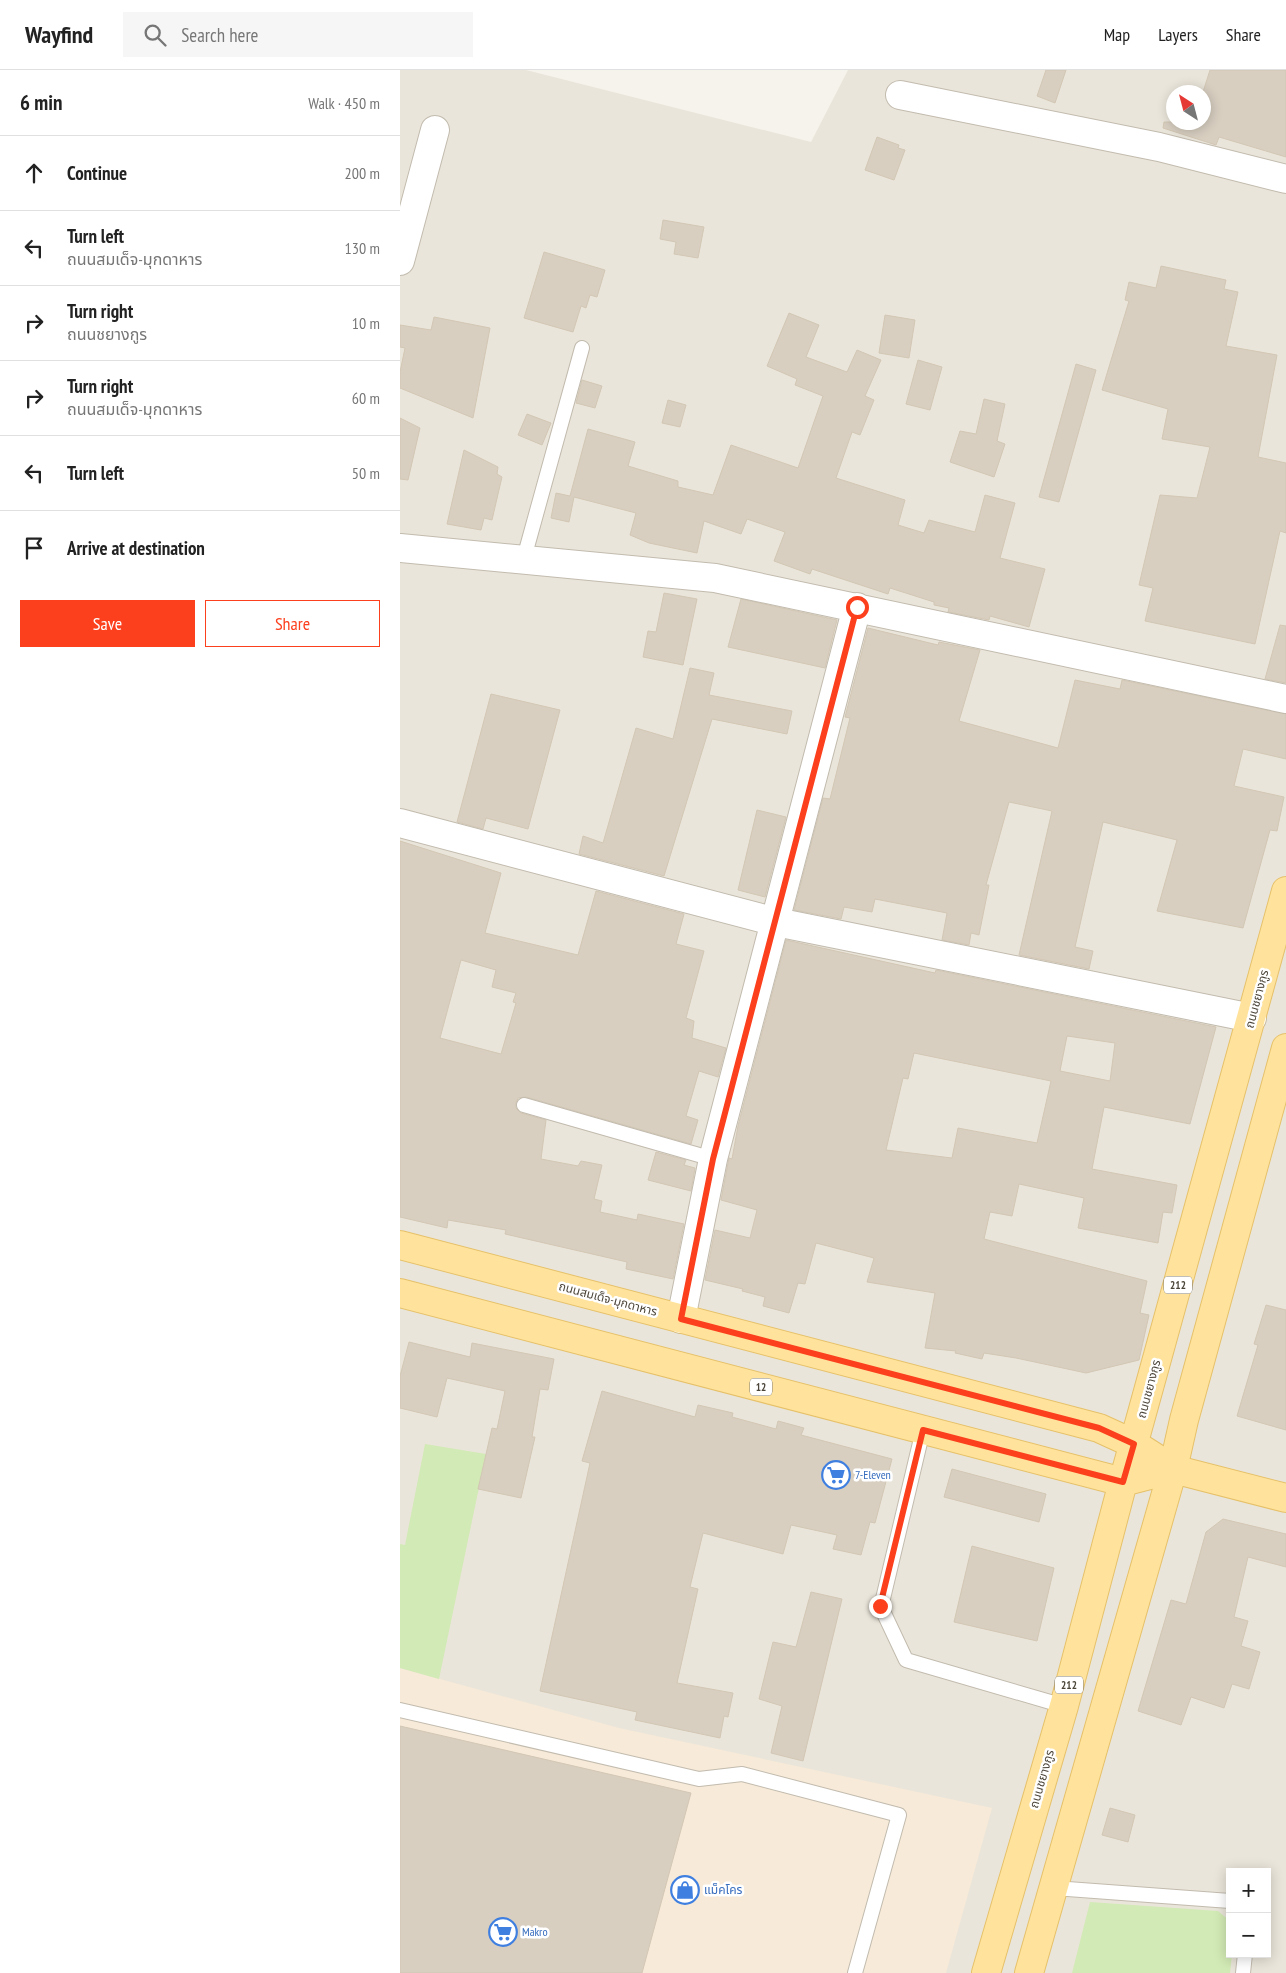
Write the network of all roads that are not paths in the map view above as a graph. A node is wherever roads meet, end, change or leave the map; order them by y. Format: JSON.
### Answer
{"nodes":[{"id":1,"x":900,"y":95,"type":"dead end"},
{"id":2,"x":435,"y":130,"type":"dead end"},
{"id":3,"x":1286,"y":179,"type":"edge"},
{"id":4,"x":400,"y":261,"type":"edge"},
{"id":5,"x":582,"y":348,"type":"dead end"},
{"id":6,"x":400,"y":548,"type":"edge"},
{"id":7,"x":524,"y":558,"type":"junction"},
{"id":8,"x":857,"y":607,"type":"junction"},
{"id":9,"x":1286,"y":699,"type":"edge"},
{"id":10,"x":400,"y":823,"type":"edge"},
{"id":11,"x":1286,"y":891,"type":"edge"},
{"id":12,"x":776,"y":922,"type":"junction"},
{"id":13,"x":1252,"y":1018,"type":"junction"},
{"id":14,"x":1286,"y":1048,"type":"edge"},
{"id":15,"x":524,"y":1105,"type":"dead end"},
{"id":16,"x":713,"y":1159,"type":"junction"},
{"id":17,"x":400,"y":1245,"type":"edge"},
{"id":18,"x":400,"y":1293,"type":"edge"},
{"id":19,"x":681,"y":1319,"type":"junction"},
{"id":20,"x":923,"y":1430,"type":"junction"},
{"id":21,"x":1134,"y":1444,"type":"junction"},
{"id":22,"x":1173,"y":1470,"type":"junction"},
{"id":23,"x":1123,"y":1482,"type":"junction"},
{"id":24,"x":1286,"y":1498,"type":"edge"},
{"id":25,"x":1064,"y":1706,"type":"junction"},
{"id":26,"x":400,"y":1710,"type":"edge"},
{"id":27,"x":1054,"y":1888,"type":"junction"},
{"id":28,"x":1226,"y":1901,"type":"edge"},
{"id":29,"x":1245,"y":1958,"type":"edge"},
{"id":30,"x":855,"y":1973,"type":"edge"},
{"id":31,"x":986,"y":1973,"type":"edge"},
{"id":32,"x":1030,"y":1973,"type":"edge"},
{"id":33,"x":1243,"y":1973,"type":"edge"}],
"edges":[{"from":1,"to":3,"type":"street"},
{"from":2,"to":4,"type":"street"},
{"from":5,"to":7,"type":"lane"},
{"from":6,"to":7,"type":"street"},
{"from":7,"to":8,"type":"street"},
{"from":8,"to":9,"type":"street"},
{"from":8,"to":12,"type":"street"},
{"from":10,"to":12,"type":"street"},
{"from":11,"to":13,"type":"main road","name":"ถนนชยางกูร","number":"212"},
{"from":12,"to":13,"type":"street"},
{"from":12,"to":16,"type":"street"},
{"from":13,"to":21,"type":"main road","name":"ถนนชยางกูร","number":"212"},
{"from":14,"to":22,"type":"main road"},
{"from":15,"to":16,"type":"lane"},
{"from":16,"to":19,"type":"street"},
{"from":17,"to":19,"type":"main road","name":"ถนนสมเด็จ-มุกดาหาร"},
{"from":18,"to":20,"type":"main road","number":"12"},
{"from":19,"to":21,"type":"main road","name":"ถนนสมเด็จ-มุกดาหาร"},
{"from":20,"to":23,"type":"main road","number":"12"},
{"from":20,"to":25,"type":"lane"},
{"from":21,"to":22,"type":"main road","name":"ถนนสมเด็จ-มุกดาหาร"},
{"from":21,"to":23,"type":"main road","name":"ถนนชยางกูร","number":"212"},
{"from":22,"to":23,"type":"main road"},
{"from":22,"to":24,"type":"main road"},
{"from":22,"to":27,"type":"main road"},
{"from":23,"to":25,"type":"main road","name":"ถนนชยางกูร","number":"212"},
{"from":25,"to":31,"type":"main road","name":"ถนนชยางกูร","number":"212"},
{"from":26,"to":30,"type":"lane"},
{"from":27,"to":28,"type":"lane"},
{"from":27,"to":32,"type":"main road"},
{"from":29,"to":33,"type":"lane"}]}
